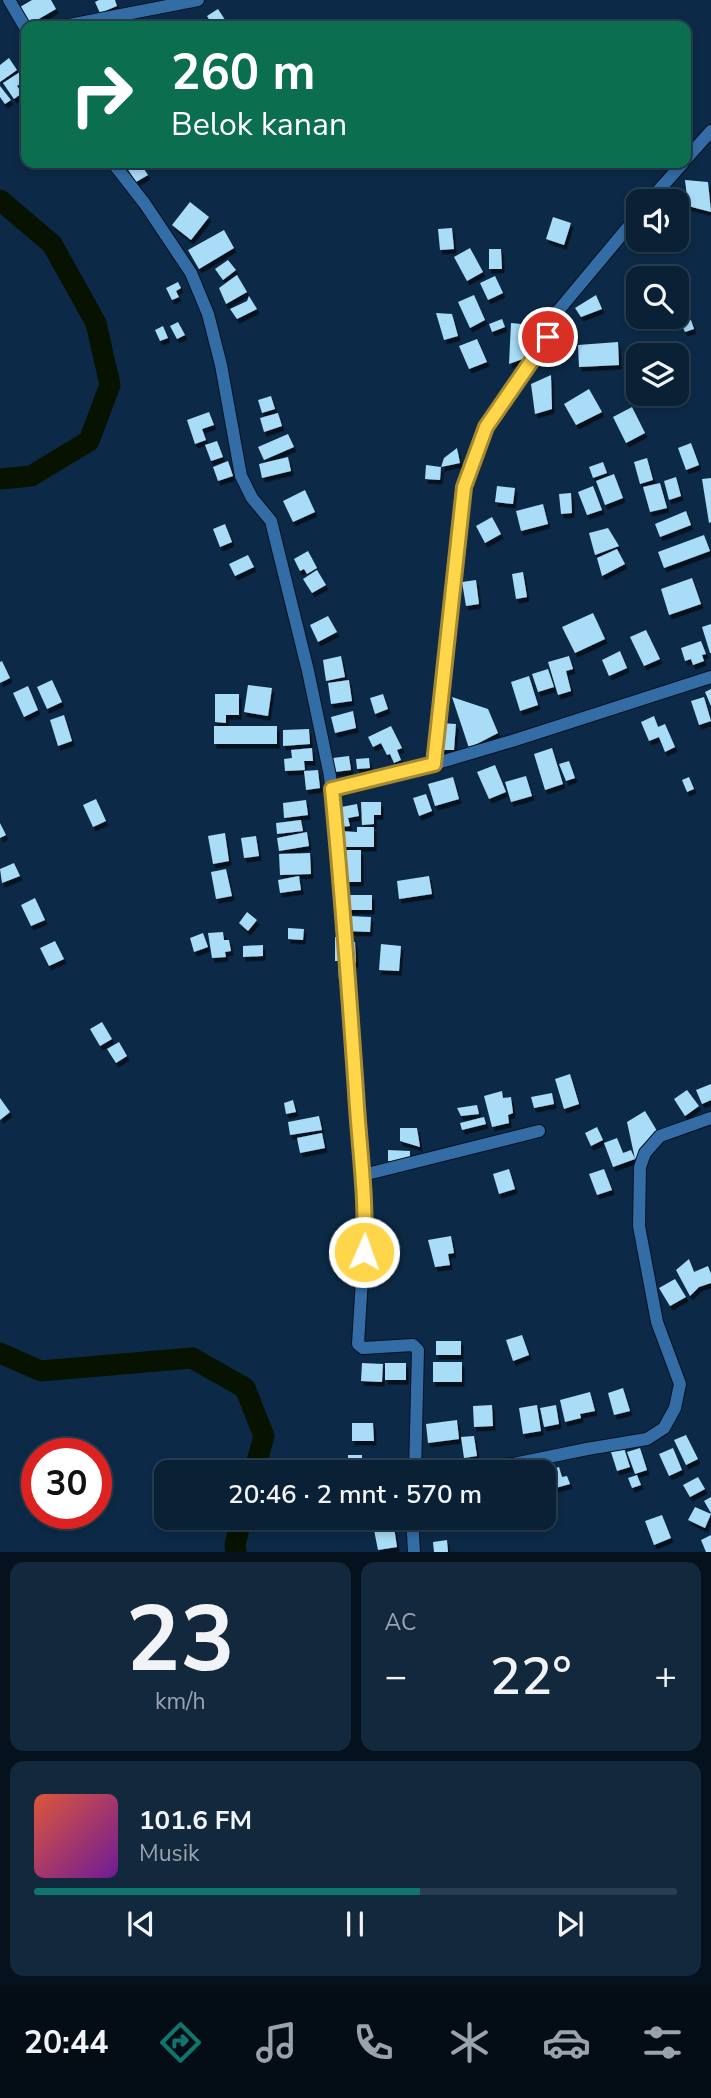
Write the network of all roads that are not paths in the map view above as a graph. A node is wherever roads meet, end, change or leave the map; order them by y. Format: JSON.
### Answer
{"nodes":[{"id":1,"x":9,"y":0,"type":"edge"},
{"id":2,"x":198,"y":0,"type":"edge"},
{"id":3,"x":21,"y":21,"type":"edge"},
{"id":4,"x":90,"y":21,"type":"edge"},
{"id":5,"x":711,"y":131,"type":"edge"},
{"id":6,"x":691,"y":154,"type":"edge"},
{"id":7,"x":117,"y":168,"type":"edge"},
{"id":8,"x":679,"y":168,"type":"edge"},
{"id":9,"x":660,"y":189,"type":"edge"},
{"id":10,"x":626,"y":230,"type":"edge"},
{"id":11,"x":711,"y":677,"type":"edge"},
{"id":12,"x":434,"y":764,"type":"junction"},
{"id":13,"x":332,"y":789,"type":"junction"},
{"id":14,"x":711,"y":1118,"type":"edge"},
{"id":15,"x":539,"y":1131,"type":"dead end"},
{"id":16,"x":363,"y":1175,"type":"junction"},
{"id":17,"x":415,"y":1460,"type":"edge"},
{"id":18,"x":533,"y":1460,"type":"edge"},
{"id":19,"x":413,"y":1530,"type":"edge"},
{"id":20,"x":414,"y":1552,"type":"edge"}],
"edges":[{"from":1,"to":3,"type":"street"},
{"from":2,"to":4,"type":"street"},
{"from":5,"to":6,"type":"street"},
{"from":7,"to":13,"type":"street"},
{"from":8,"to":9,"type":"street"},
{"from":10,"to":12,"type":"street"},
{"from":11,"to":12,"type":"street"},
{"from":12,"to":13,"type":"street"},
{"from":13,"to":16,"type":"street"},
{"from":14,"to":18,"type":"street"},
{"from":15,"to":16,"type":"street"},
{"from":16,"to":17,"type":"street"},
{"from":19,"to":20,"type":"street"}]}
